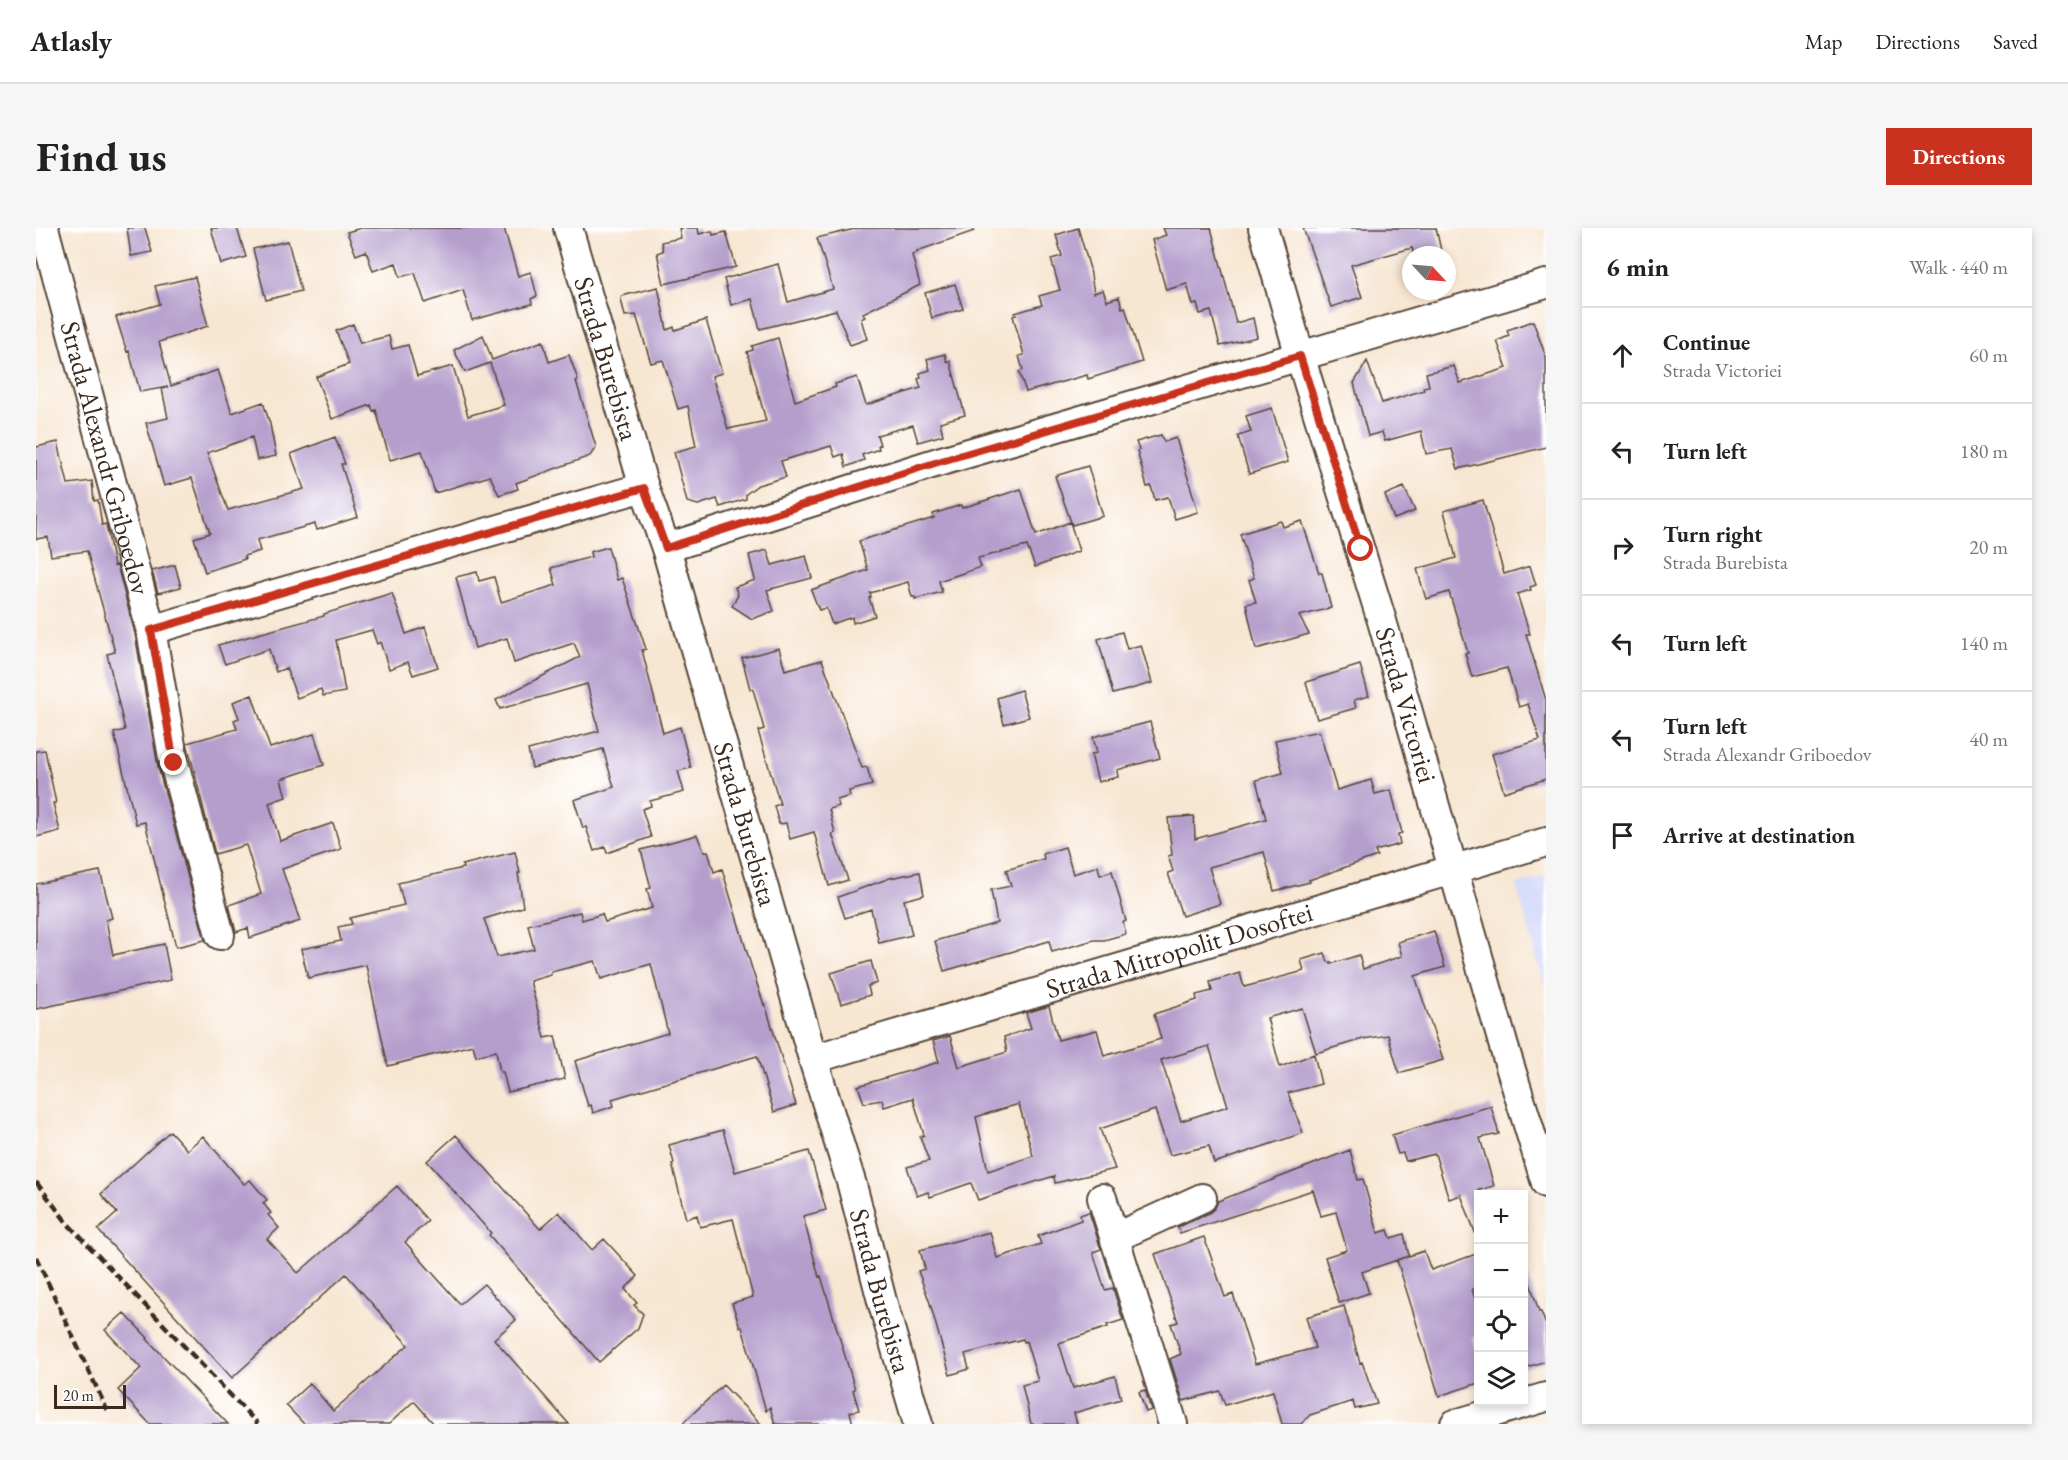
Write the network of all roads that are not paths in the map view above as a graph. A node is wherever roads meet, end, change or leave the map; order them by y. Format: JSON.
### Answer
{"nodes":[{"id":1,"x":44,"y":228,"type":"edge"},
{"id":2,"x":568,"y":228,"type":"edge"},
{"id":3,"x":1263,"y":228,"type":"edge"},
{"id":4,"x":1546,"y":284,"type":"edge"},
{"id":5,"x":1300,"y":356,"type":"junction"},
{"id":6,"x":644,"y":488,"type":"junction"},
{"id":7,"x":666,"y":548,"type":"junction"},
{"id":8,"x":151,"y":630,"type":"junction"},
{"id":9,"x":1546,"y":842,"type":"edge"},
{"id":10,"x":1454,"y":869,"type":"junction"},
{"id":11,"x":219,"y":936,"type":"dead end"},
{"id":12,"x":813,"y":1059,"type":"junction"},
{"id":13,"x":1546,"y":1183,"type":"edge"},
{"id":14,"x":1102,"y":1198,"type":"dead end"},
{"id":15,"x":1202,"y":1198,"type":"dead end"},
{"id":16,"x":1115,"y":1240,"type":"junction"},
{"id":17,"x":1546,"y":1397,"type":"edge"},
{"id":18,"x":918,"y":1424,"type":"edge"},
{"id":19,"x":1173,"y":1424,"type":"edge"},
{"id":20,"x":1455,"y":1424,"type":"edge"}],
"edges":[{"from":1,"to":8,"type":"street","name":"Strada Alexandr Griboedov"},
{"from":2,"to":6,"type":"street","name":"Strada Burebista"},
{"from":3,"to":5,"type":"street","name":"Strada Victoriei"},
{"from":4,"to":5,"type":"street"},
{"from":5,"to":7,"type":"street"},
{"from":5,"to":10,"type":"street","name":"Strada Victoriei"},
{"from":6,"to":7,"type":"street","name":"Strada Burebista"},
{"from":6,"to":8,"type":"street"},
{"from":7,"to":12,"type":"street","name":"Strada Burebista"},
{"from":8,"to":11,"type":"street","name":"Strada Alexandr Griboedov"},
{"from":9,"to":10,"type":"street","name":"Strada Mitropolit Dosoftei"},
{"from":10,"to":12,"type":"street","name":"Strada Mitropolit Dosoftei"},
{"from":10,"to":13,"type":"street","name":"Strada Victoriei"},
{"from":12,"to":18,"type":"street","name":"Strada Burebista"},
{"from":14,"to":16,"type":"street"},
{"from":15,"to":16,"type":"street"},
{"from":16,"to":19,"type":"street"},
{"from":17,"to":20,"type":"street"}]}
